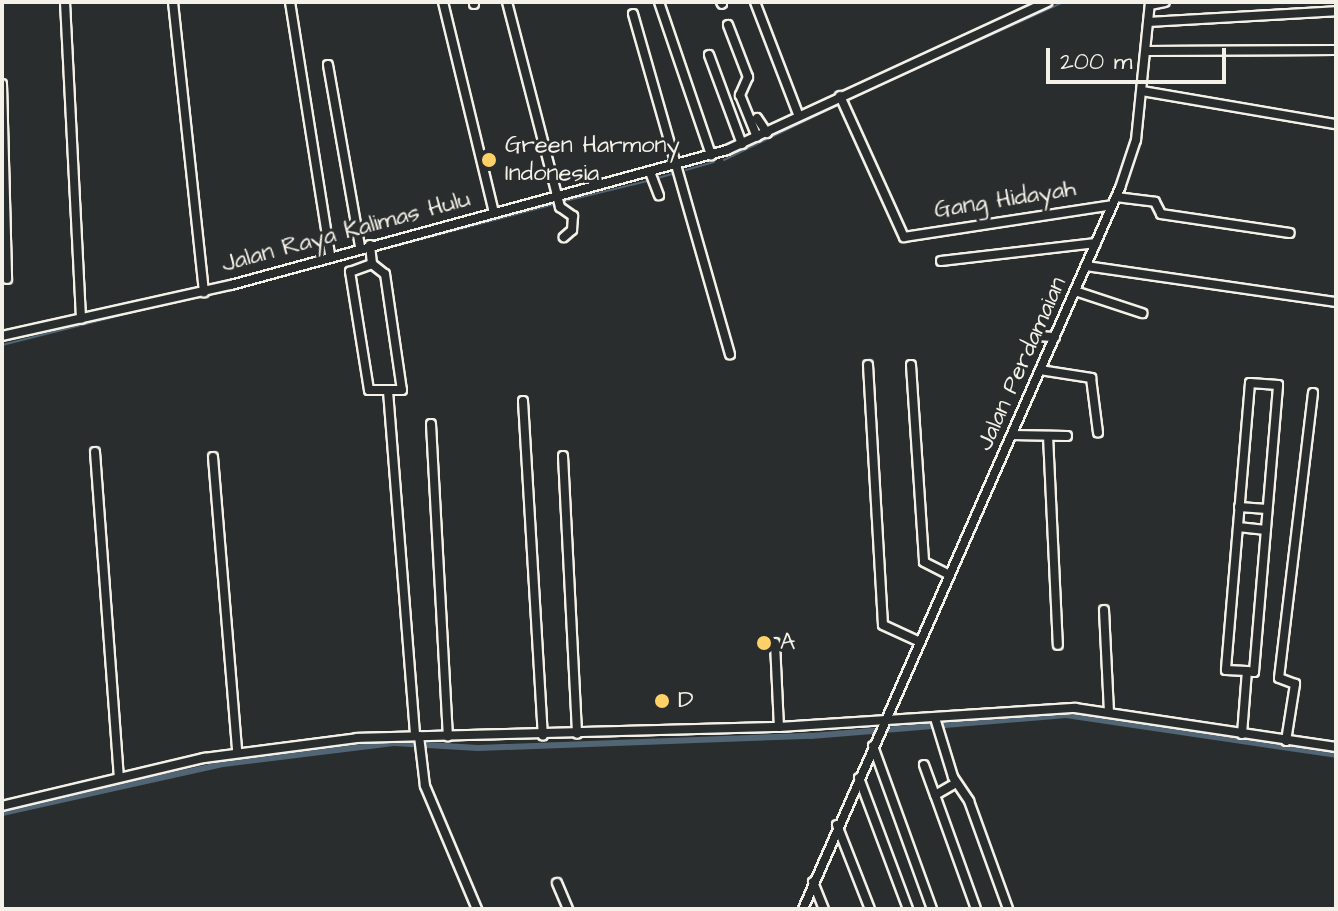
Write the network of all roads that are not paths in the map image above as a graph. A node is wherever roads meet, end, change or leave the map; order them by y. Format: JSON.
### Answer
{"nodes":[{"id":1,"x":65,"y":2,"type":"edge"},
{"id":2,"x":173,"y":2,"type":"edge"},
{"id":3,"x":290,"y":2,"type":"edge"},
{"id":4,"x":443,"y":2,"type":"edge"},
{"id":5,"x":507,"y":2,"type":"edge"},
{"id":6,"x":659,"y":2,"type":"edge"},
{"id":7,"x":755,"y":2,"type":"edge"},
{"id":8,"x":1048,"y":2,"type":"edge"},
{"id":9,"x":1165,"y":2,"type":"edge"},
{"id":10,"x":1150,"y":4,"type":"edge"},
{"id":11,"x":1336,"y":11,"type":"edge"},
{"id":12,"x":633,"y":14,"type":"dead end"},
{"id":13,"x":1148,"y":22,"type":"junction"},
{"id":14,"x":728,"y":25,"type":"dead end"},
{"id":15,"x":1336,"y":50,"type":"edge"},
{"id":16,"x":1147,"y":51,"type":"junction"},
{"id":17,"x":709,"y":55,"type":"dead end"},
{"id":18,"x":328,"y":65,"type":"dead end"},
{"id":19,"x":2,"y":84,"type":"edge"},
{"id":20,"x":1142,"y":91,"type":"junction"},
{"id":21,"x":840,"y":96,"type":"junction"},
{"id":22,"x":798,"y":114,"type":"junction"},
{"id":23,"x":757,"y":118,"type":"dead end"},
{"id":24,"x":1336,"y":124,"type":"edge"},
{"id":25,"x":767,"y":133,"type":"junction"},
{"id":26,"x":757,"y":137,"type":"junction"},
{"id":27,"x":742,"y":144,"type":"junction"},
{"id":28,"x":711,"y":155,"type":"junction"},
{"id":29,"x":679,"y":163,"type":"junction"},
{"id":30,"x":650,"y":172,"type":"junction"},
{"id":31,"x":659,"y":195,"type":"dead end"},
{"id":32,"x":559,"y":200,"type":"junction"},
{"id":33,"x":1114,"y":201,"type":"junction"},
{"id":34,"x":494,"y":213,"type":"junction"},
{"id":35,"x":1290,"y":233,"type":"dead end"},
{"id":36,"x":564,"y":237,"type":"dead end"},
{"id":37,"x":1096,"y":243,"type":"junction"},
{"id":38,"x":360,"y":247,"type":"junction"},
{"id":39,"x":371,"y":253,"type":"junction"},
{"id":40,"x":330,"y":254,"type":"junction"},
{"id":41,"x":941,"y":261,"type":"dead end"},
{"id":42,"x":1086,"y":266,"type":"junction"},
{"id":43,"x":7,"y":279,"type":"dead end"},
{"id":44,"x":1075,"y":291,"type":"junction"},
{"id":45,"x":204,"y":292,"type":"junction"},
{"id":46,"x":1336,"y":302,"type":"edge"},
{"id":47,"x":1142,"y":313,"type":"dead end"},
{"id":48,"x":81,"y":319,"type":"junction"},
{"id":49,"x":2,"y":336,"type":"edge"},
{"id":50,"x":1035,"y":336,"type":"dead end"},
{"id":51,"x":1055,"y":337,"type":"junction"},
{"id":52,"x":730,"y":354,"type":"dead end"},
{"id":53,"x":868,"y":365,"type":"dead end"},
{"id":54,"x":911,"y":365,"type":"dead end"},
{"id":55,"x":1040,"y":370,"type":"junction"},
{"id":56,"x":388,"y":391,"type":"junction"},
{"id":57,"x":1313,"y":393,"type":"dead end"},
{"id":58,"x":523,"y":401,"type":"dead end"},
{"id":59,"x":431,"y":424,"type":"dead end"},
{"id":60,"x":1098,"y":433,"type":"dead end"},
{"id":61,"x":1012,"y":435,"type":"junction"},
{"id":62,"x":1048,"y":436,"type":"junction"},
{"id":63,"x":1067,"y":436,"type":"dead end"},
{"id":64,"x":95,"y":452,"type":"dead end"},
{"id":65,"x":563,"y":456,"type":"dead end"},
{"id":66,"x":213,"y":457,"type":"dead end"},
{"id":67,"x":1239,"y":507,"type":"junction"},
{"id":68,"x":1267,"y":509,"type":"junction"},
{"id":69,"x":1238,"y":527,"type":"junction"},
{"id":70,"x":1266,"y":530,"type":"junction"},
{"id":71,"x":950,"y":575,"type":"junction"},
{"id":72,"x":1104,"y":610,"type":"dead end"},
{"id":73,"x":920,"y":642,"type":"junction"},
{"id":74,"x":775,"y":643,"type":"dead end"},
{"id":75,"x":1058,"y":645,"type":"dead end"},
{"id":76,"x":1247,"y":671,"type":"junction"},
{"id":77,"x":1109,"y":711,"type":"junction"},
{"id":78,"x":936,"y":724,"type":"junction"},
{"id":79,"x":779,"y":727,"type":"junction"},
{"id":80,"x":882,"y":728,"type":"junction"},
{"id":81,"x":577,"y":734,"type":"junction"},
{"id":82,"x":1242,"y":734,"type":"junction"},
{"id":83,"x":543,"y":735,"type":"junction"},
{"id":84,"x":448,"y":737,"type":"junction"},
{"id":85,"x":417,"y":738,"type":"junction"},
{"id":86,"x":1286,"y":741,"type":"junction"},
{"id":87,"x":873,"y":746,"type":"junction"},
{"id":88,"x":1336,"y":747,"type":"edge"},
{"id":89,"x":237,"y":752,"type":"junction"},
{"id":90,"x":924,"y":765,"type":"dead end"},
{"id":91,"x":119,"y":776,"type":"junction"},
{"id":92,"x":859,"y":778,"type":"junction"},
{"id":93,"x":956,"y":783,"type":"junction"},
{"id":94,"x":935,"y":795,"type":"junction"},
{"id":95,"x":2,"y":806,"type":"edge"},
{"id":96,"x":837,"y":825,"type":"junction"},
{"id":97,"x":813,"y":882,"type":"junction"},
{"id":98,"x":557,"y":883,"type":"dead end"},
{"id":99,"x":477,"y":909,"type":"edge"},
{"id":100,"x":568,"y":909,"type":"edge"},
{"id":101,"x":803,"y":909,"type":"edge"},
{"id":102,"x":824,"y":909,"type":"edge"},
{"id":103,"x":870,"y":909,"type":"edge"},
{"id":104,"x":908,"y":909,"type":"edge"},
{"id":105,"x":932,"y":909,"type":"edge"},
{"id":106,"x":976,"y":909,"type":"edge"},
{"id":107,"x":1008,"y":909,"type":"edge"}],
"edges":[{"from":1,"to":48,"type":"street"},
{"from":2,"to":45,"type":"street"},
{"from":3,"to":40,"type":"street"},
{"from":4,"to":34,"type":"street"},
{"from":5,"to":32,"type":"street"},
{"from":6,"to":28,"type":"street"},
{"from":7,"to":22,"type":"street"},
{"from":8,"to":21,"type":"street","name":"Jalan Raya Kalimas Hulu"},
{"from":9,"to":10,"type":"street"},
{"from":10,"to":13,"type":"street","name":"Jalan Perdamaian"},
{"from":11,"to":13,"type":"street"},
{"from":12,"to":29,"type":"street"},
{"from":13,"to":16,"type":"street","name":"Jalan Perdamaian"},
{"from":14,"to":26,"type":"street"},
{"from":15,"to":16,"type":"street"},
{"from":16,"to":20,"type":"street","name":"Jalan Perdamaian"},
{"from":17,"to":27,"type":"street"},
{"from":18,"to":38,"type":"street"},
{"from":19,"to":43,"type":"street"},
{"from":20,"to":24,"type":"street"},
{"from":20,"to":33,"type":"street","name":"Jalan Perdamaian"},
{"from":21,"to":22,"type":"street","name":"Jalan Raya Kalimas Hulu"},
{"from":21,"to":33,"type":"street","name":"Gang Hidayah"},
{"from":22,"to":25,"type":"street","name":"Jalan Raya Kalimas Hulu"},
{"from":23,"to":25,"type":"street"},
{"from":25,"to":26,"type":"street","name":"Jalan Raya Kalimas Hulu"},
{"from":26,"to":27,"type":"street","name":"Jalan Raya Kalimas Hulu"},
{"from":27,"to":28,"type":"street","name":"Jalan Raya Kalimas Hulu"},
{"from":28,"to":29,"type":"street","name":"Jalan Raya Kalimas Hulu"},
{"from":29,"to":30,"type":"street","name":"Jalan Raya Kalimas Hulu"},
{"from":29,"to":52,"type":"street"},
{"from":30,"to":31,"type":"street"},
{"from":30,"to":32,"type":"street","name":"Jalan Raya Kalimas Hulu"},
{"from":32,"to":34,"type":"street","name":"Jalan Raya Kalimas Hulu"},
{"from":32,"to":36,"type":"street"},
{"from":33,"to":35,"type":"street","name":"Gang Hidayah"},
{"from":33,"to":37,"type":"street","name":"Jalan Perdamaian"},
{"from":34,"to":39,"type":"street","name":"Jalan Raya Kalimas Hulu"},
{"from":37,"to":41,"type":"street"},
{"from":37,"to":42,"type":"street","name":"Jalan Perdamaian"},
{"from":38,"to":39,"type":"street","name":"Jalan Raya Kalimas Hulu"},
{"from":38,"to":40,"type":"street","name":"Jalan Raya Kalimas Hulu"},
{"from":39,"to":56,"type":"street"},
{"from":39,"to":56,"type":"street"},
{"from":40,"to":45,"type":"street","name":"Jalan Raya Kalimas Hulu"},
{"from":42,"to":44,"type":"street","name":"Jalan Perdamaian"},
{"from":42,"to":46,"type":"street"},
{"from":44,"to":47,"type":"street"},
{"from":44,"to":51,"type":"street","name":"Jalan Perdamaian"},
{"from":45,"to":48,"type":"street","name":"Jalan Raya Kalimas Hulu"},
{"from":48,"to":49,"type":"street","name":"Jalan Raya Kalimas Hulu"},
{"from":50,"to":51,"type":"street"},
{"from":51,"to":55,"type":"street","name":"Jalan Perdamaian"},
{"from":53,"to":73,"type":"street"},
{"from":54,"to":71,"type":"street"},
{"from":55,"to":60,"type":"street"},
{"from":55,"to":61,"type":"street","name":"Jalan Perdamaian"},
{"from":56,"to":85,"type":"street"},
{"from":57,"to":86,"type":"street"},
{"from":58,"to":83,"type":"street"},
{"from":59,"to":84,"type":"street"},
{"from":61,"to":62,"type":"street"},
{"from":61,"to":71,"type":"street","name":"Jalan Perdamaian"},
{"from":62,"to":63,"type":"street"},
{"from":62,"to":75,"type":"street"},
{"from":64,"to":91,"type":"street"},
{"from":65,"to":81,"type":"street"},
{"from":66,"to":89,"type":"street"},
{"from":67,"to":68,"type":"street"},
{"from":67,"to":68,"type":"street"},
{"from":67,"to":69,"type":"street"},
{"from":68,"to":70,"type":"street"},
{"from":69,"to":70,"type":"street"},
{"from":69,"to":76,"type":"street"},
{"from":70,"to":76,"type":"street"},
{"from":71,"to":73,"type":"street","name":"Jalan Perdamaian"},
{"from":72,"to":77,"type":"street"},
{"from":73,"to":80,"type":"street","name":"Jalan Perdamaian"},
{"from":74,"to":79,"type":"street"},
{"from":76,"to":82,"type":"street"},
{"from":77,"to":78,"type":"street"},
{"from":77,"to":82,"type":"street"},
{"from":78,"to":80,"type":"street"},
{"from":78,"to":93,"type":"street"},
{"from":79,"to":80,"type":"street"},
{"from":79,"to":81,"type":"street"},
{"from":80,"to":87,"type":"street","name":"Jalan Perdamaian"},
{"from":81,"to":83,"type":"street"},
{"from":82,"to":86,"type":"street"},
{"from":83,"to":84,"type":"street"},
{"from":84,"to":85,"type":"street"},
{"from":85,"to":89,"type":"street"},
{"from":85,"to":99,"type":"street"},
{"from":86,"to":88,"type":"street"},
{"from":87,"to":92,"type":"street","name":"Jalan Perdamaian"},
{"from":87,"to":105,"type":"street"},
{"from":89,"to":91,"type":"street"},
{"from":90,"to":94,"type":"street"},
{"from":91,"to":95,"type":"street"},
{"from":92,"to":96,"type":"street","name":"Jalan Perdamaian"},
{"from":92,"to":104,"type":"street"},
{"from":93,"to":94,"type":"street"},
{"from":93,"to":107,"type":"street"},
{"from":94,"to":106,"type":"street"},
{"from":96,"to":97,"type":"street","name":"Jalan Perdamaian"},
{"from":96,"to":103,"type":"street"},
{"from":97,"to":101,"type":"street","name":"Jalan Perdamaian"},
{"from":97,"to":102,"type":"street"},
{"from":98,"to":100,"type":"street"}]}
